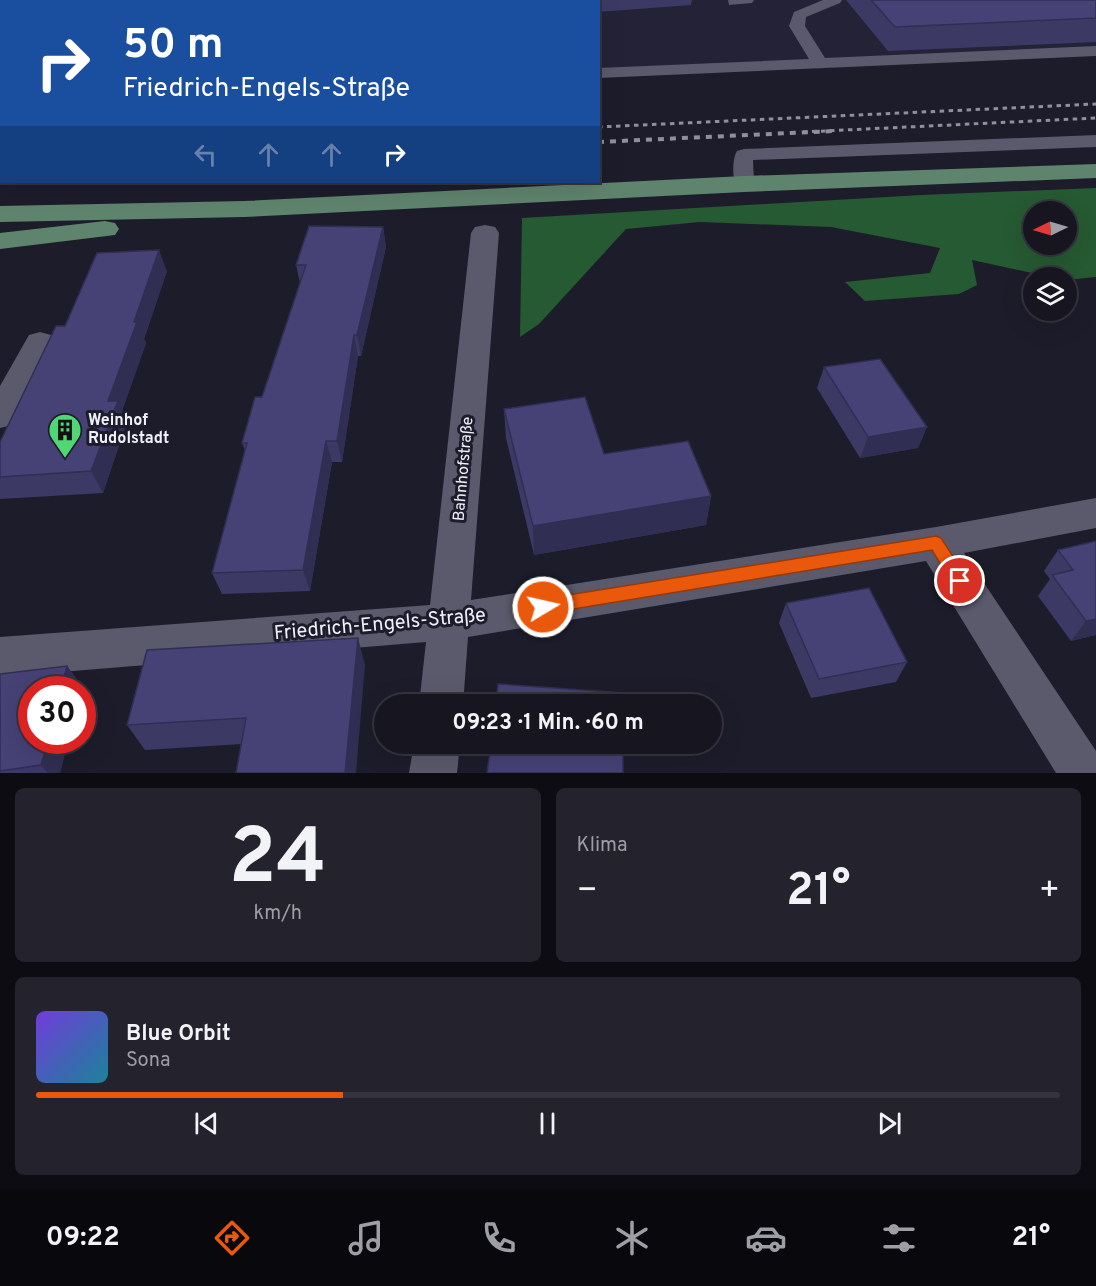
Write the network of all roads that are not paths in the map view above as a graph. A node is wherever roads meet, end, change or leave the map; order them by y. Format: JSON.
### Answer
{"nodes":[{"id":1,"x":835,"y":0,"type":"edge"},
{"id":2,"x":1096,"y":51,"type":"edge"},
{"id":3,"x":819,"y":62,"type":"junction"},
{"id":4,"x":600,"y":73,"type":"edge"},
{"id":5,"x":1096,"y":141,"type":"edge"},
{"id":6,"x":1096,"y":171,"type":"edge"},
{"id":7,"x":744,"y":184,"type":"junction"},
{"id":8,"x":244,"y":209,"type":"junction"},
{"id":9,"x":0,"y":214,"type":"edge"},
{"id":10,"x":485,"y":233,"type":"dead end"},
{"id":11,"x":0,"y":241,"type":"edge"},
{"id":12,"x":40,"y":342,"type":"dead end"},
{"id":13,"x":0,"y":416,"type":"edge"},
{"id":14,"x":1096,"y":513,"type":"edge"},
{"id":15,"x":936,"y":543,"type":"junction"},
{"id":16,"x":450,"y":622,"type":"junction"},
{"id":17,"x":0,"y":657,"type":"edge"},
{"id":18,"x":442,"y":694,"type":"edge"},
{"id":19,"x":436,"y":754,"type":"edge"},
{"id":20,"x":433,"y":773,"type":"edge"},
{"id":21,"x":1083,"y":773,"type":"edge"}],
"edges":[{"from":1,"to":3,"type":"lane"},
{"from":2,"to":3,"type":"lane"},
{"from":3,"to":4,"type":"lane"},
{"from":5,"to":7,"type":"lane"},
{"from":6,"to":7,"type":"main road"},
{"from":7,"to":8,"type":"main road"},
{"from":8,"to":9,"type":"main road"},
{"from":8,"to":11,"type":"main road"},
{"from":10,"to":16,"type":"street","name":"Bahnhofstraße"},
{"from":12,"to":13,"type":"street"},
{"from":14,"to":15,"type":"street","name":"Friedrich-Engels-Straße"},
{"from":15,"to":16,"type":"street","name":"Friedrich-Engels-Straße"},
{"from":15,"to":21,"type":"street"},
{"from":16,"to":17,"type":"street","name":"Friedrich-Engels-Straße"},
{"from":16,"to":18,"type":"street","name":"Bahnhofstraße"},
{"from":19,"to":20,"type":"street"}]}
